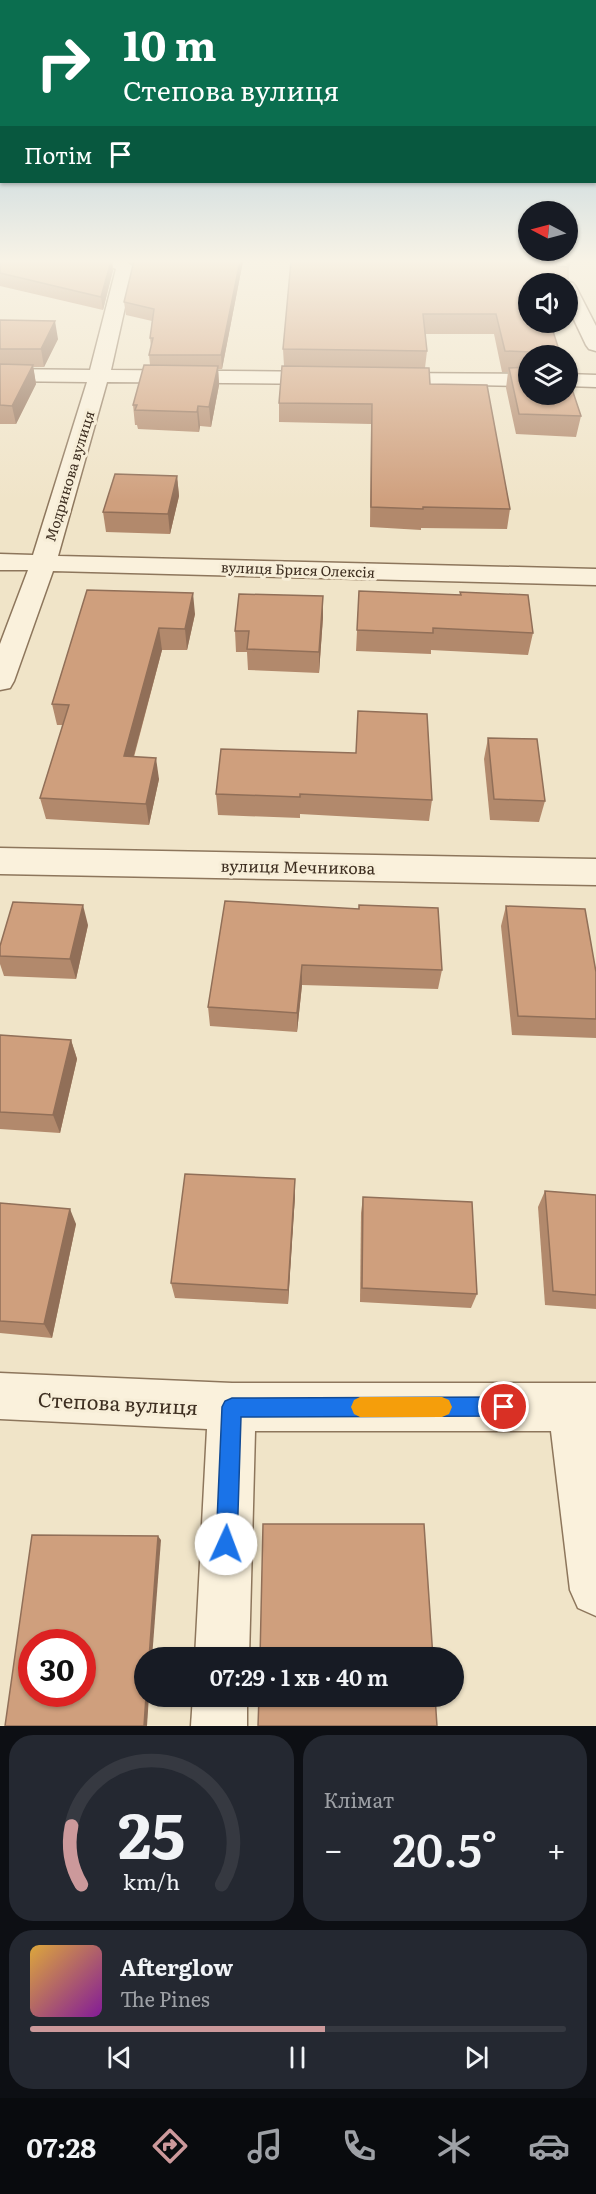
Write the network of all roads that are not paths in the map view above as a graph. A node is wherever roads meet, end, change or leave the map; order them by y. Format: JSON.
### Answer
{"nodes":[{"id":1,"x":105,"y":342,"type":"edge"},
{"id":2,"x":0,"y":375,"type":"edge"},
{"id":3,"x":99,"y":376,"type":"junction"},
{"id":4,"x":518,"y":380,"type":"edge"},
{"id":5,"x":578,"y":381,"type":"edge"},
{"id":6,"x":596,"y":381,"type":"edge"},
{"id":7,"x":0,"y":562,"type":"edge"},
{"id":8,"x":43,"y":563,"type":"junction"},
{"id":9,"x":596,"y":577,"type":"edge"},
{"id":10,"x":0,"y":681,"type":"edge"},
{"id":11,"x":0,"y":861,"type":"edge"},
{"id":12,"x":596,"y":872,"type":"edge"},
{"id":13,"x":0,"y":1396,"type":"edge"},
{"id":14,"x":232,"y":1407,"type":"junction"},
{"id":15,"x":584,"y":1407,"type":"edge"},
{"id":16,"x":596,"y":1590,"type":"edge"},
{"id":17,"x":222,"y":1647,"type":"edge"},
{"id":18,"x":220,"y":1707,"type":"edge"},
{"id":19,"x":219,"y":1726,"type":"edge"}],
"edges":[{"from":1,"to":3,"type":"street","name":"Модринова вулиця"},
{"from":2,"to":3,"type":"street"},
{"from":3,"to":4,"type":"street"},
{"from":3,"to":8,"type":"street","name":"Модринова вулиця"},
{"from":5,"to":6,"type":"street"},
{"from":7,"to":8,"type":"street","name":"вулиця Брися Олексія"},
{"from":8,"to":9,"type":"street","name":"вулиця Брися Олексія"},
{"from":8,"to":10,"type":"street","name":"Модринова вулиця"},
{"from":11,"to":12,"type":"street","name":"вулиця Мечникова"},
{"from":13,"to":14,"type":"street","name":"Степова вулиця"},
{"from":14,"to":15,"type":"street","name":"Степова вулиця"},
{"from":14,"to":17,"type":"street"},
{"from":15,"to":16,"type":"street"},
{"from":18,"to":19,"type":"street"}]}
